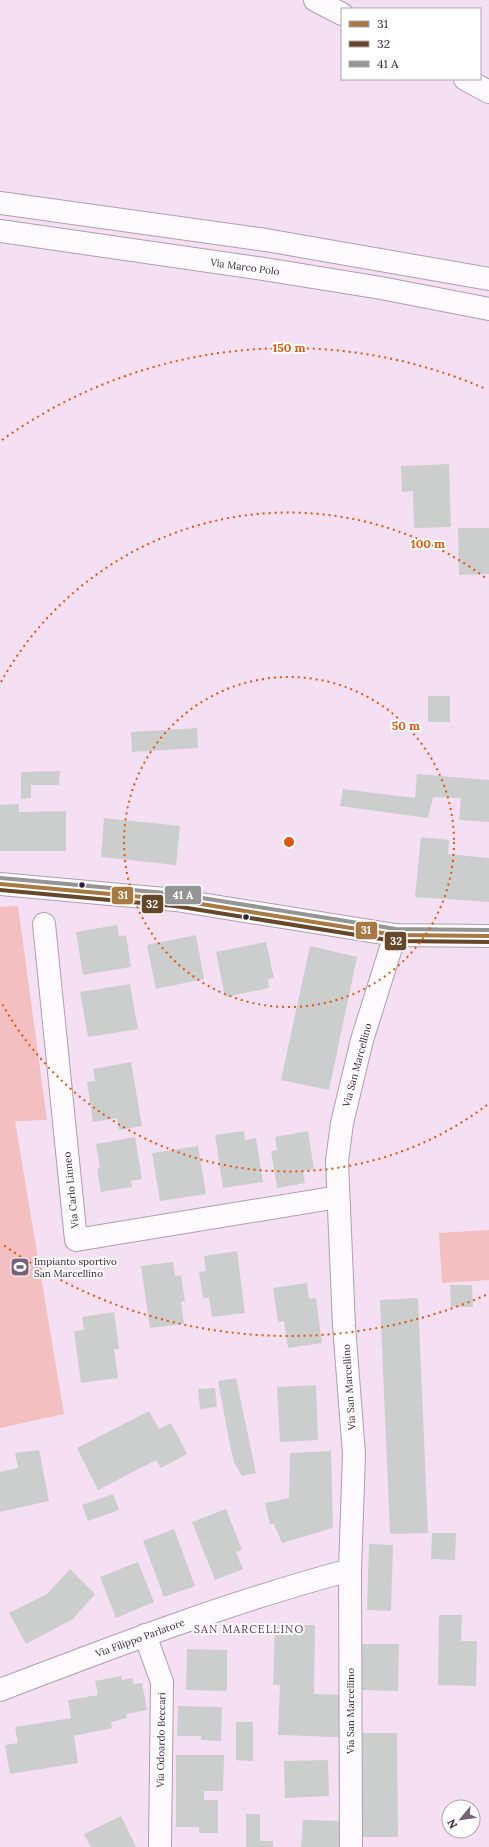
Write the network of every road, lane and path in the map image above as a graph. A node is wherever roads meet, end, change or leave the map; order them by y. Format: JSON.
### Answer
{"nodes":[{"id":1,"x":315,"y":0,"type":"edge"},
{"id":2,"x":341,"y":13,"type":"edge"},
{"id":3,"x":467,"y":80,"type":"edge"},
{"id":4,"x":489,"y":92,"type":"edge"},
{"id":5,"x":0,"y":202,"type":"edge"},
{"id":6,"x":0,"y":232,"type":"edge"},
{"id":7,"x":489,"y":279,"type":"edge"},
{"id":8,"x":489,"y":309,"type":"edge"},
{"id":9,"x":0,"y":884,"type":"edge"},
{"id":10,"x":44,"y":924,"type":"dead end"},
{"id":11,"x":395,"y":935,"type":"junction"},
{"id":12,"x":489,"y":936,"type":"edge"},
{"id":13,"x":338,"y":1197,"type":"junction"},
{"id":14,"x":350,"y":1570,"type":"junction"},
{"id":15,"x":145,"y":1635,"type":"junction"},
{"id":16,"x":0,"y":1690,"type":"edge"},
{"id":17,"x":160,"y":1847,"type":"edge"},
{"id":18,"x":351,"y":1847,"type":"edge"}],
"edges":[{"from":1,"to":2,"type":"main road"},
{"from":3,"to":4,"type":"main road"},
{"from":5,"to":7,"type":"main road"},
{"from":6,"to":8,"type":"main road","name":"Via Marco Polo"},
{"from":9,"to":11,"type":"main road"},
{"from":10,"to":13,"type":"main road","name":"Via Carlo Linneo"},
{"from":11,"to":12,"type":"main road"},
{"from":11,"to":13,"type":"main road","name":"Via San Marcellino"},
{"from":13,"to":14,"type":"main road","name":"Via San Marcellino"},
{"from":14,"to":15,"type":"main road","name":"Via Filippo Parlatore"},
{"from":14,"to":18,"type":"main road","name":"Via San Marcellino"},
{"from":15,"to":16,"type":"main road","name":"Via Filippo Parlatore"},
{"from":15,"to":17,"type":"main road","name":"Via Odoardo Beccari"}]}
